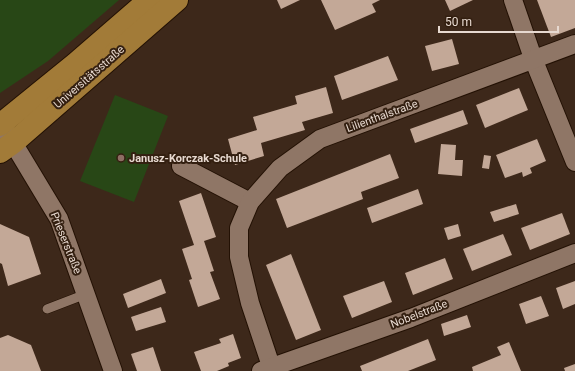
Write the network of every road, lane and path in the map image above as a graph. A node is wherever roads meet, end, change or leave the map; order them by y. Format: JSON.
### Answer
{"nodes":[{"id":1,"x":149,"y":0,"type":"edge"},
{"id":2,"x":177,"y":0,"type":"edge"},
{"id":3,"x":513,"y":0,"type":"edge"},
{"id":4,"x":575,"y":44,"type":"edge"},
{"id":5,"x":534,"y":61,"type":"junction"},
{"id":6,"x":1,"y":124,"type":"edge"},
{"id":7,"x":7,"y":147,"type":"edge"},
{"id":8,"x":575,"y":162,"type":"edge"},
{"id":9,"x":181,"y":166,"type":"dead end"},
{"id":10,"x":250,"y":202,"type":"junction"},
{"id":11,"x":575,"y":253,"type":"edge"},
{"id":12,"x":86,"y":294,"type":"junction"},
{"id":13,"x":47,"y":309,"type":"dead end"},
{"id":14,"x":266,"y":369,"type":"edge"},
{"id":15,"x":112,"y":371,"type":"edge"}],
"edges":[{"from":1,"to":6,"type":"main road","name":"Universitätsstraße"},
{"from":2,"to":7,"type":"main road","name":"Universitätsstraße"},
{"from":3,"to":5,"type":"street"},
{"from":4,"to":5,"type":"street","name":"Lilienthalstraße"},
{"from":5,"to":8,"type":"street"},
{"from":5,"to":10,"type":"street","name":"Lilienthalstraße"},
{"from":6,"to":7,"type":"street","name":"Prieserstraße"},
{"from":7,"to":12,"type":"street","name":"Prieserstraße"},
{"from":9,"to":10,"type":"street"},
{"from":10,"to":14,"type":"street","name":"Lilienthalstraße"},
{"from":11,"to":14,"type":"street","name":"Nobelstraße"},
{"from":12,"to":13,"type":"lane"},
{"from":12,"to":15,"type":"street","name":"Prieserstraße"}]}
